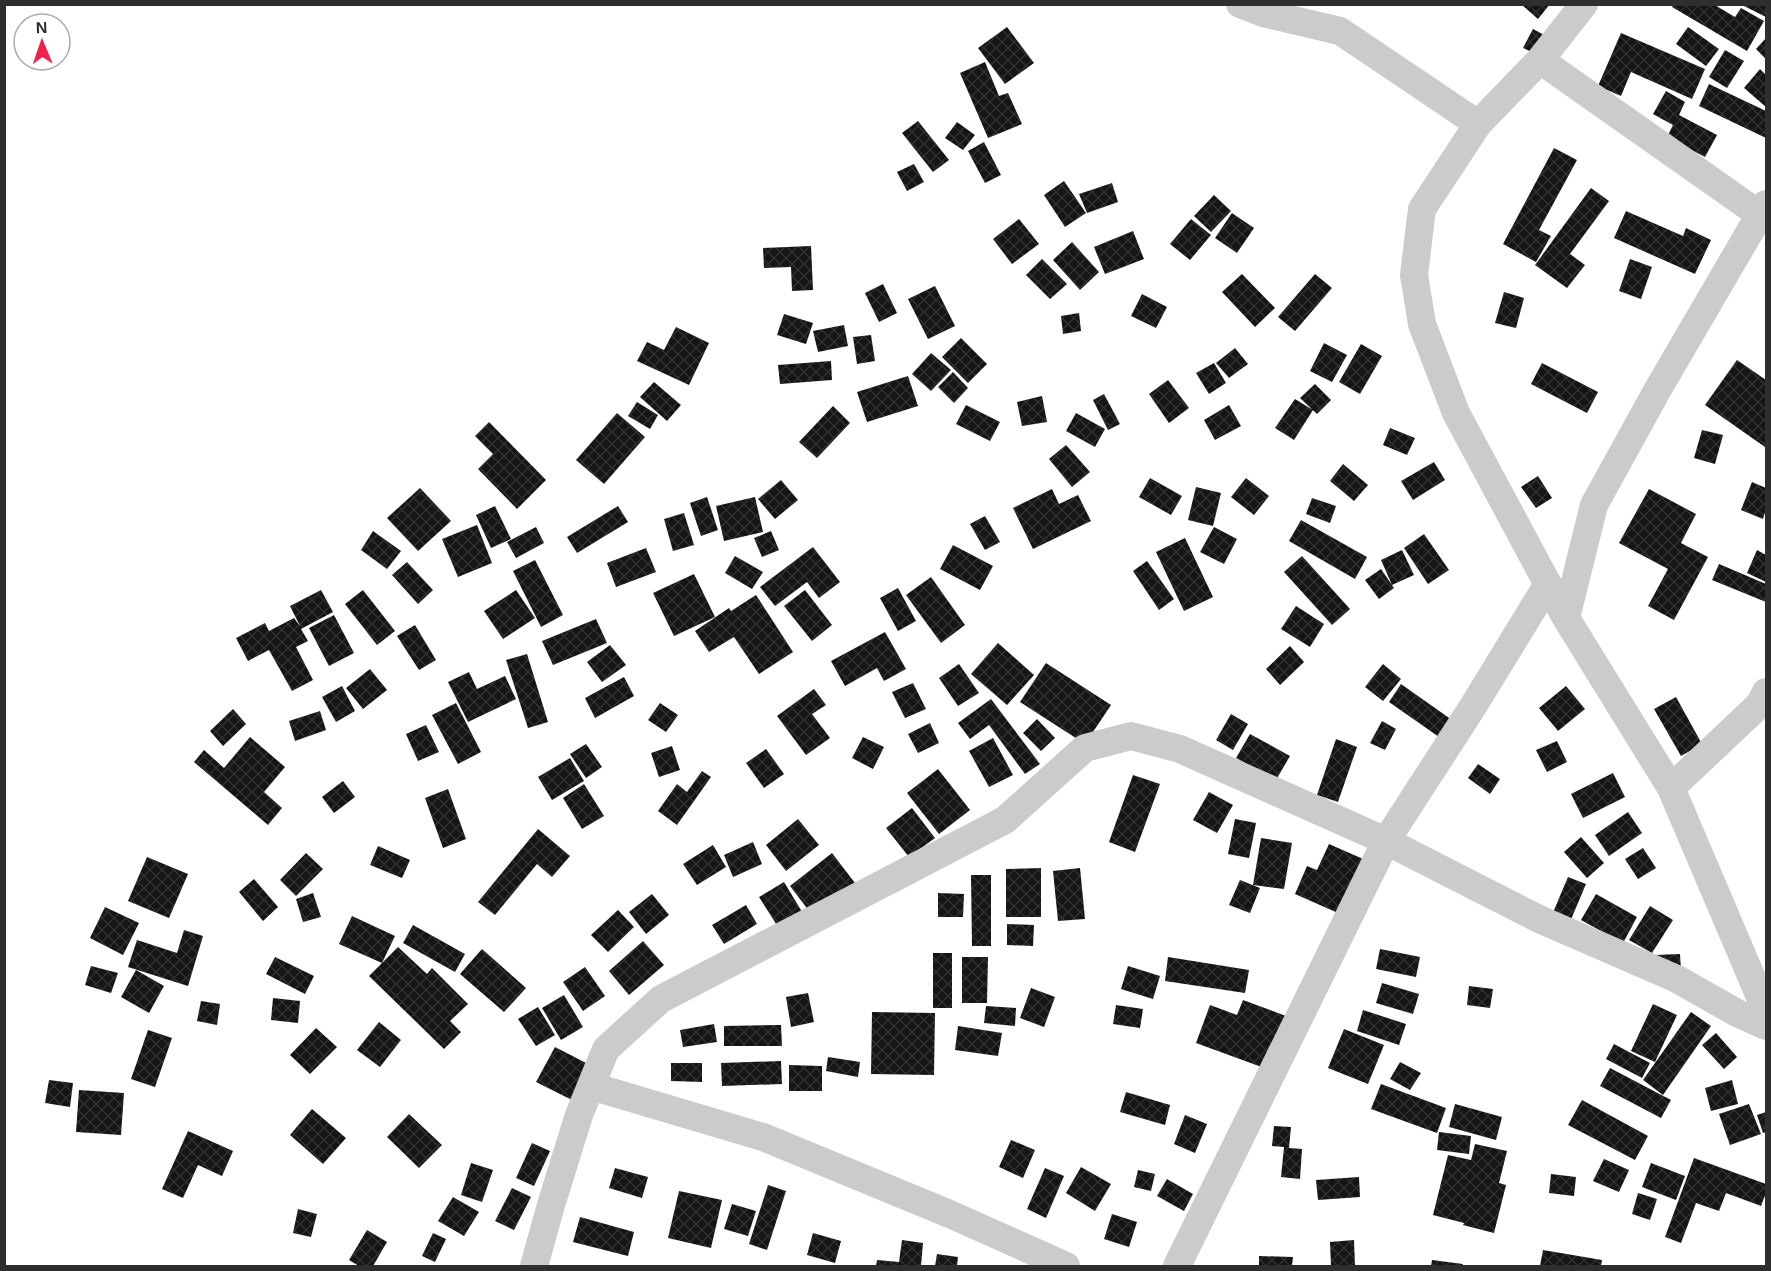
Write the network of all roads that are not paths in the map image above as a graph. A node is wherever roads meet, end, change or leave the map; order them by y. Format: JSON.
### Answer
{"nodes":[{"id":1,"x":1240,"y":4,"type":"edge"},
{"id":2,"x":1584,"y":4,"type":"edge"},
{"id":3,"x":1540,"y":60,"type":"junction"},
{"id":4,"x":1478,"y":123,"type":"junction"},
{"id":5,"x":1764,"y":213,"type":"edge"},
{"id":6,"x":1548,"y":584,"type":"junction"},
{"id":7,"x":1566,"y":618,"type":"junction"},
{"id":8,"x":1767,"y":692,"type":"edge"},
{"id":9,"x":1671,"y":788,"type":"junction"},
{"id":10,"x":1386,"y":841,"type":"junction"},
{"id":11,"x":1767,"y":1011,"type":"edge"},
{"id":12,"x":1767,"y":1026,"type":"edge"},
{"id":13,"x":591,"y":1086,"type":"junction"},
{"id":14,"x":534,"y":1266,"type":"edge"},
{"id":15,"x":1066,"y":1266,"type":"edge"},
{"id":16,"x":1177,"y":1266,"type":"edge"}],
"edges":[{"from":1,"to":4,"type":"street"},
{"from":2,"to":3,"type":"street"},
{"from":3,"to":4,"type":"street"},
{"from":3,"to":5,"type":"street"},
{"from":4,"to":6,"type":"street"},
{"from":5,"to":7,"type":"street"},
{"from":6,"to":7,"type":"street"},
{"from":6,"to":10,"type":"street"},
{"from":7,"to":9,"type":"street"},
{"from":8,"to":9,"type":"street"},
{"from":9,"to":11,"type":"street"},
{"from":10,"to":12,"type":"street"},
{"from":10,"to":13,"type":"street"},
{"from":10,"to":16,"type":"street"},
{"from":13,"to":14,"type":"street"},
{"from":13,"to":15,"type":"street"}]}
